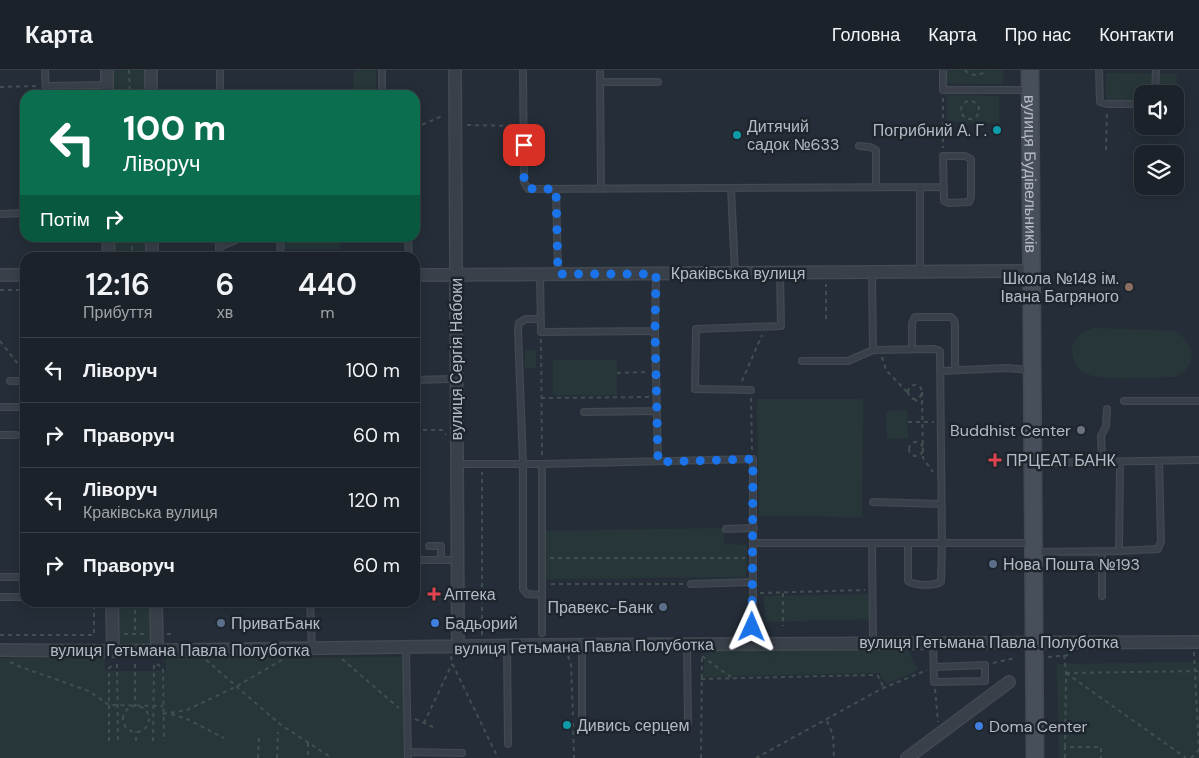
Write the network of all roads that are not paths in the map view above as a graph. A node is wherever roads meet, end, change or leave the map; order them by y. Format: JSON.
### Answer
{"nodes":[{"id":1,"x":45,"y":70,"type":"edge"},
{"id":2,"x":107,"y":70,"type":"edge"},
{"id":3,"x":150,"y":70,"type":"edge"},
{"id":4,"x":220,"y":70,"type":"edge"},
{"id":5,"x":382,"y":70,"type":"edge"},
{"id":6,"x":455,"y":70,"type":"edge"},
{"id":7,"x":523,"y":70,"type":"edge"},
{"id":8,"x":600,"y":70,"type":"edge"},
{"id":9,"x":943,"y":70,"type":"edge"},
{"id":10,"x":1030,"y":70,"type":"edge"},
{"id":11,"x":1099,"y":70,"type":"edge"},
{"id":12,"x":1156,"y":70,"type":"edge"},
{"id":13,"x":600,"y":82,"type":"junction"},
{"id":14,"x":658,"y":82,"type":"dead end"},
{"id":15,"x":1156,"y":85,"type":"edge"},
{"id":16,"x":46,"y":86,"type":"junction"},
{"id":17,"x":46,"y":90,"type":"edge"},
{"id":18,"x":107,"y":90,"type":"edge"},
{"id":19,"x":151,"y":90,"type":"edge"},
{"id":20,"x":220,"y":90,"type":"edge"},
{"id":21,"x":382,"y":90,"type":"edge"},
{"id":22,"x":1030,"y":90,"type":"junction"},
{"id":23,"x":1134,"y":104,"type":"edge"},
{"id":24,"x":859,"y":146,"type":"dead end"},
{"id":25,"x":876,"y":187,"type":"junction"},
{"id":26,"x":920,"y":187,"type":"junction"},
{"id":27,"x":943,"y":187,"type":"junction"},
{"id":28,"x":731,"y":188,"type":"junction"},
{"id":29,"x":556,"y":189,"type":"junction"},
{"id":30,"x":601,"y":189,"type":"junction"},
{"id":31,"x":20,"y":213,"type":"edge"},
{"id":32,"x":0,"y":214,"type":"edge"},
{"id":33,"x":219,"y":242,"type":"edge"},
{"id":34,"x":231,"y":242,"type":"edge"},
{"id":35,"x":219,"y":247,"type":"junction"},
{"id":36,"x":219,"y":252,"type":"edge"},
{"id":37,"x":1031,"y":271,"type":"junction"},
{"id":38,"x":872,"y":272,"type":"junction"},
{"id":39,"x":920,"y":272,"type":"junction"},
{"id":40,"x":735,"y":273,"type":"junction"},
{"id":41,"x":780,"y":273,"type":"junction"},
{"id":42,"x":558,"y":274,"type":"junction"},
{"id":43,"x":656,"y":274,"type":"junction"},
{"id":44,"x":0,"y":275,"type":"edge"},
{"id":45,"x":20,"y":275,"type":"edge"},
{"id":46,"x":456,"y":275,"type":"junction"},
{"id":47,"x":540,"y":275,"type":"junction"},
{"id":48,"x":420,"y":276,"type":"edge"},
{"id":49,"x":540,"y":318,"type":"junction"},
{"id":50,"x":655,"y":330,"type":"junction"},
{"id":51,"x":912,"y":349,"type":"junction"},
{"id":52,"x":876,"y":350,"type":"junction"},
{"id":53,"x":802,"y":360,"type":"dead end"},
{"id":54,"x":941,"y":370,"type":"junction"},
{"id":55,"x":955,"y":370,"type":"junction"},
{"id":56,"x":1032,"y":370,"type":"junction"},
{"id":57,"x":456,"y":374,"type":"junction"},
{"id":58,"x":420,"y":380,"type":"edge"},
{"id":59,"x":10,"y":381,"type":"dead end"},
{"id":60,"x":20,"y":381,"type":"edge"},
{"id":61,"x":751,"y":390,"type":"road end"},
{"id":62,"x":1124,"y":401,"type":"dead end"},
{"id":63,"x":1199,"y":401,"type":"edge"},
{"id":64,"x":0,"y":407,"type":"edge"},
{"id":65,"x":20,"y":407,"type":"edge"},
{"id":66,"x":1106,"y":410,"type":"dead end"},
{"id":67,"x":657,"y":411,"type":"junction"},
{"id":68,"x":584,"y":412,"type":"dead end"},
{"id":69,"x":0,"y":435,"type":"edge"},
{"id":70,"x":16,"y":435,"type":"dead end"},
{"id":71,"x":1199,"y":460,"type":"edge"},
{"id":72,"x":1159,"y":461,"type":"junction"},
{"id":73,"x":658,"y":462,"type":"junction"},
{"id":74,"x":1102,"y":462,"type":"junction"},
{"id":75,"x":1120,"y":462,"type":"junction"},
{"id":76,"x":1032,"y":463,"type":"junction"},
{"id":77,"x":457,"y":464,"type":"junction"},
{"id":78,"x":523,"y":464,"type":"junction"},
{"id":79,"x":542,"y":464,"type":"junction"},
{"id":80,"x":873,"y":502,"type":"dead end"},
{"id":81,"x":941,"y":504,"type":"junction"},
{"id":82,"x":754,"y":528,"type":"junction"},
{"id":83,"x":726,"y":529,"type":"dead end"},
{"id":84,"x":754,"y":543,"type":"junction"},
{"id":85,"x":872,"y":543,"type":"junction"},
{"id":86,"x":908,"y":544,"type":"junction"},
{"id":87,"x":942,"y":544,"type":"junction"},
{"id":88,"x":429,"y":546,"type":"dead end"},
{"id":89,"x":1032,"y":548,"type":"junction"},
{"id":90,"x":1102,"y":551,"type":"junction"},
{"id":91,"x":1119,"y":551,"type":"junction"},
{"id":92,"x":420,"y":560,"type":"edge"},
{"id":93,"x":441,"y":560,"type":"junction"},
{"id":94,"x":457,"y":560,"type":"junction"},
{"id":95,"x":0,"y":577,"type":"edge"},
{"id":96,"x":20,"y":577,"type":"edge"},
{"id":97,"x":753,"y":582,"type":"junction"},
{"id":98,"x":691,"y":584,"type":"road end"},
{"id":99,"x":542,"y":595,"type":"junction"},
{"id":100,"x":1102,"y":596,"type":"dead end"},
{"id":101,"x":0,"y":597,"type":"edge"},
{"id":102,"x":20,"y":597,"type":"edge"},
{"id":103,"x":112,"y":607,"type":"edge"},
{"id":104,"x":156,"y":607,"type":"edge"},
{"id":105,"x":310,"y":607,"type":"edge"},
{"id":106,"x":542,"y":633,"type":"dead end"},
{"id":107,"x":933,"y":642,"type":"junction"},
{"id":108,"x":1033,"y":642,"type":"junction"},
{"id":109,"x":1197,"y":642,"type":"edge"},
{"id":110,"x":873,"y":643,"type":"junction"},
{"id":111,"x":687,"y":644,"type":"junction"},
{"id":112,"x":753,"y":644,"type":"junction"},
{"id":113,"x":582,"y":645,"type":"junction"},
{"id":114,"x":507,"y":646,"type":"junction"},
{"id":115,"x":453,"y":647,"type":"junction"},
{"id":116,"x":406,"y":648,"type":"junction"},
{"id":117,"x":307,"y":649,"type":"junction"},
{"id":118,"x":0,"y":650,"type":"edge"},
{"id":119,"x":157,"y":650,"type":"junction"},
{"id":120,"x":114,"y":651,"type":"junction"},
{"id":121,"x":934,"y":667,"type":"junction"},
{"id":122,"x":1008,"y":682,"type":"dead end"},
{"id":123,"x":582,"y":723,"type":"dead end"},
{"id":124,"x":688,"y":723,"type":"dead end"},
{"id":125,"x":508,"y":744,"type":"dead end"},
{"id":126,"x":462,"y":753,"type":"dead end"},
{"id":127,"x":408,"y":755,"type":"edge"},
{"id":128,"x":908,"y":758,"type":"edge"},
{"id":129,"x":1035,"y":758,"type":"edge"}],
"edges":[{"from":1,"to":16,"type":"lane"},
{"from":2,"to":18,"type":"street"},
{"from":3,"to":19,"type":"street"},
{"from":4,"to":20,"type":"lane"},
{"from":5,"to":21,"type":"lane"},
{"from":6,"to":46,"type":"street","name":"вулиця Сергія Набоки"},
{"from":7,"to":29,"type":"lane"},
{"from":8,"to":13,"type":"lane"},
{"from":9,"to":22,"type":"lane"},
{"from":10,"to":22,"type":"main road","name":"вулиця Будівельників"},
{"from":11,"to":23,"type":"lane"},
{"from":12,"to":15,"type":"lane"},
{"from":13,"to":14,"type":"lane"},
{"from":13,"to":30,"type":"lane"},
{"from":16,"to":17,"type":"lane"},
{"from":16,"to":18,"type":"lane"},
{"from":22,"to":37,"type":"main road","name":"вулиця Будівельників"},
{"from":24,"to":25,"type":"lane"},
{"from":25,"to":26,"type":"lane"},
{"from":25,"to":28,"type":"lane"},
{"from":26,"to":27,"type":"lane"},
{"from":26,"to":39,"type":"lane"},
{"from":27,"to":27,"type":"lane"},
{"from":28,"to":30,"type":"lane"},
{"from":28,"to":40,"type":"lane"},
{"from":29,"to":30,"type":"lane"},
{"from":29,"to":42,"type":"lane"},
{"from":31,"to":32,"type":"lane"},
{"from":33,"to":35,"type":"lane"},
{"from":34,"to":35,"type":"lane"},
{"from":35,"to":36,"type":"lane"},
{"from":37,"to":39,"type":"street","name":"Краківська вулиця"},
{"from":37,"to":56,"type":"main road","name":"вулиця Будівельників"},
{"from":38,"to":39,"type":"street","name":"Краківська вулиця"},
{"from":38,"to":41,"type":"street","name":"Краківська вулиця"},
{"from":38,"to":52,"type":"lane"},
{"from":40,"to":41,"type":"street","name":"Краківська вулиця"},
{"from":40,"to":43,"type":"street","name":"Краківська вулиця"},
{"from":41,"to":61,"type":"lane"},
{"from":42,"to":43,"type":"street","name":"Краківська вулиця"},
{"from":42,"to":47,"type":"street","name":"Краківська вулиця"},
{"from":43,"to":50,"type":"lane"},
{"from":44,"to":45,"type":"street"},
{"from":46,"to":47,"type":"street","name":"Краківська вулиця"},
{"from":46,"to":48,"type":"street","name":"Краківська вулиця"},
{"from":46,"to":57,"type":"street","name":"вулиця Сергія Набоки"},
{"from":47,"to":49,"type":"lane"},
{"from":49,"to":50,"type":"lane"},
{"from":49,"to":78,"type":"lane"},
{"from":50,"to":67,"type":"lane"},
{"from":51,"to":52,"type":"lane"},
{"from":51,"to":54,"type":"lane"},
{"from":51,"to":55,"type":"lane"},
{"from":52,"to":53,"type":"lane"},
{"from":54,"to":55,"type":"lane"},
{"from":54,"to":81,"type":"lane"},
{"from":55,"to":56,"type":"lane"},
{"from":56,"to":76,"type":"main road","name":"вулиця Будівельників"},
{"from":57,"to":58,"type":"lane"},
{"from":57,"to":77,"type":"street","name":"вулиця Сергія Набоки"},
{"from":59,"to":60,"type":"lane"},
{"from":62,"to":63,"type":"lane"},
{"from":64,"to":65,"type":"lane"},
{"from":66,"to":74,"type":"lane"},
{"from":67,"to":68,"type":"lane"},
{"from":67,"to":73,"type":"lane"},
{"from":69,"to":70,"type":"lane"},
{"from":71,"to":72,"type":"lane"},
{"from":72,"to":75,"type":"lane"},
{"from":72,"to":91,"type":"lane"},
{"from":73,"to":79,"type":"lane"},
{"from":73,"to":82,"type":"lane"},
{"from":74,"to":75,"type":"lane"},
{"from":74,"to":76,"type":"lane"},
{"from":75,"to":91,"type":"lane"},
{"from":76,"to":89,"type":"main road","name":"вулиця Будівельників"},
{"from":77,"to":78,"type":"lane"},
{"from":77,"to":94,"type":"street","name":"вулиця Сергія Набоки"},
{"from":78,"to":79,"type":"lane"},
{"from":78,"to":99,"type":"lane"},
{"from":79,"to":99,"type":"lane"},
{"from":80,"to":81,"type":"lane"},
{"from":81,"to":87,"type":"lane"},
{"from":82,"to":83,"type":"lane"},
{"from":82,"to":84,"type":"lane"},
{"from":84,"to":85,"type":"lane"},
{"from":84,"to":97,"type":"lane"},
{"from":85,"to":86,"type":"lane"},
{"from":85,"to":110,"type":"lane"},
{"from":86,"to":87,"type":"lane"},
{"from":86,"to":87,"type":"lane"},
{"from":87,"to":89,"type":"lane"},
{"from":88,"to":93,"type":"lane"},
{"from":89,"to":90,"type":"lane"},
{"from":89,"to":108,"type":"main road","name":"вулиця Будівельників"},
{"from":90,"to":91,"type":"lane"},
{"from":90,"to":100,"type":"lane"},
{"from":92,"to":93,"type":"lane"},
{"from":93,"to":94,"type":"lane"},
{"from":94,"to":115,"type":"street","name":"вулиця Сергія Набоки"},
{"from":95,"to":96,"type":"lane"},
{"from":97,"to":98,"type":"lane"},
{"from":97,"to":112,"type":"lane"},
{"from":99,"to":106,"type":"lane"},
{"from":101,"to":102,"type":"lane"},
{"from":103,"to":120,"type":"street"},
{"from":104,"to":119,"type":"street"},
{"from":105,"to":117,"type":"lane"},
{"from":107,"to":108,"type":"street","name":"вулиця Гетьмана Павла Полуботка"},
{"from":107,"to":110,"type":"street","name":"вулиця Гетьмана Павла Полуботка"},
{"from":107,"to":121,"type":"lane"},
{"from":108,"to":109,"type":"street","name":"вулиця Гетьмана Павла Полуботка"},
{"from":108,"to":129,"type":"main road","name":"вулиця Будівельників"},
{"from":110,"to":112,"type":"street","name":"вулиця Гетьмана Павла Полуботка"},
{"from":111,"to":112,"type":"street","name":"вулиця Гетьмана Павла Полуботка"},
{"from":111,"to":113,"type":"street","name":"вулиця Гетьмана Павла Полуботка"},
{"from":111,"to":124,"type":"lane"},
{"from":113,"to":114,"type":"street","name":"вулиця Гетьмана Павла Полуботка"},
{"from":113,"to":123,"type":"lane"},
{"from":114,"to":115,"type":"street","name":"вулиця Гетьмана Павла Полуботка"},
{"from":114,"to":125,"type":"lane"},
{"from":115,"to":116,"type":"street","name":"вулиця Гетьмана Павла Полуботка"},
{"from":116,"to":117,"type":"street","name":"вулиця Гетьмана Павла Полуботка"},
{"from":116,"to":127,"type":"lane"},
{"from":117,"to":119,"type":"street","name":"вулиця Гетьмана Павла Полуботка"},
{"from":118,"to":120,"type":"street","name":"вулиця Гетьмана Павла Полуботка"},
{"from":119,"to":120,"type":"street","name":"вулиця Гетьмана Павла Полуботка"},
{"from":121,"to":121,"type":"lane"},
{"from":122,"to":128,"type":"street"},
{"from":126,"to":127,"type":"lane"}]}
